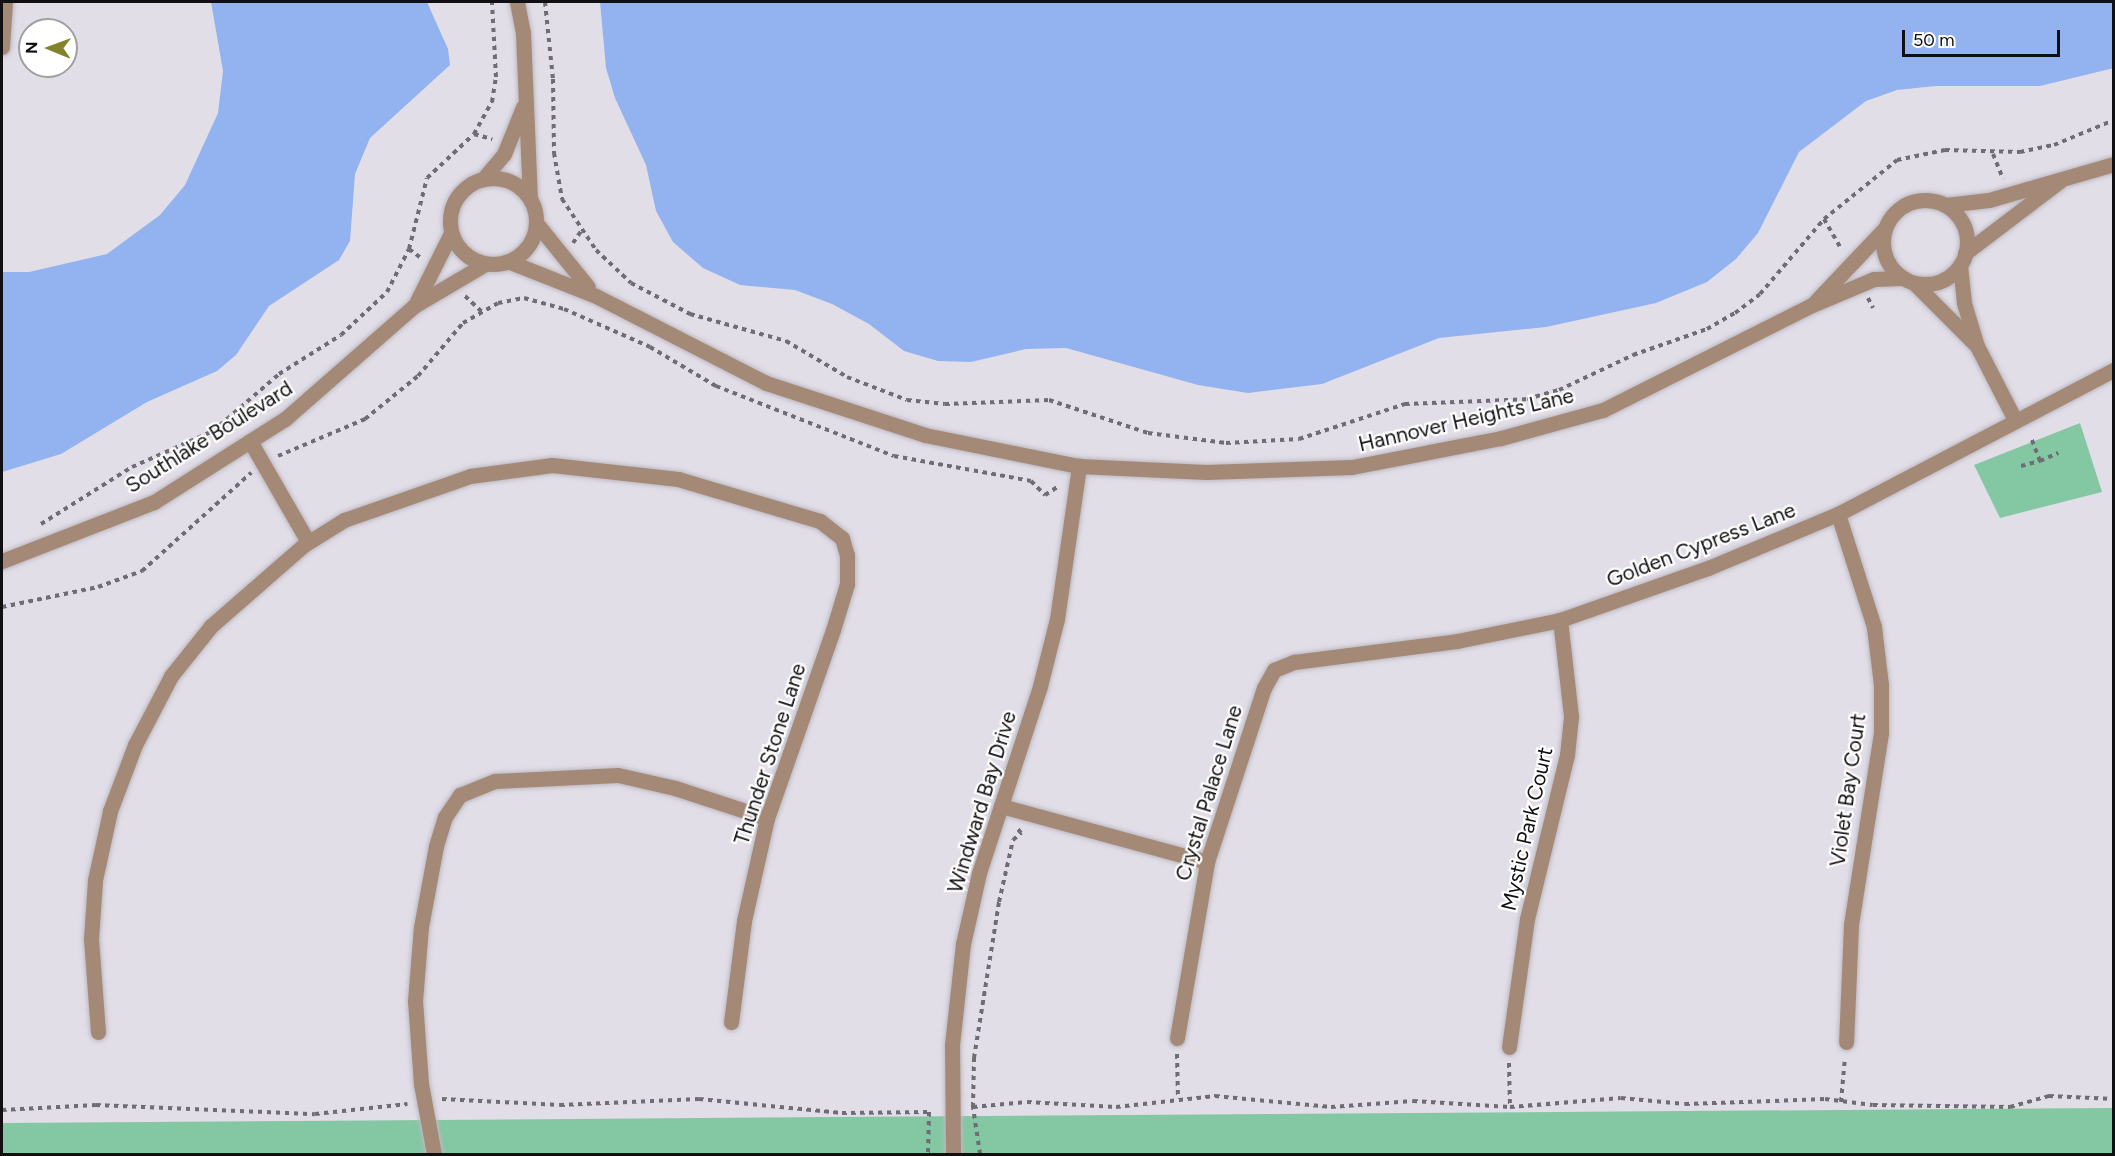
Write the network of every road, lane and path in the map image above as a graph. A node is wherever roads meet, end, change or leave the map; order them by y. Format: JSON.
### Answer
{"nodes":[{"id":1,"x":5,"y":2,"type":"edge"},
{"id":2,"x":492,"y":2,"type":"edge"},
{"id":3,"x":517,"y":2,"type":"edge"},
{"id":4,"x":545,"y":2,"type":"edge"},
{"id":5,"x":2,"y":47,"type":"edge"},
{"id":6,"x":526,"y":98,"type":"junction"},
{"id":7,"x":2114,"y":120,"type":"edge"},
{"id":8,"x":2114,"y":164,"type":"edge"},
{"id":9,"x":2065,"y":178,"type":"junction"},
{"id":10,"x":483,"y":179,"type":"junction"},
{"id":11,"x":530,"y":198,"type":"junction"},
{"id":12,"x":1945,"y":205,"type":"junction"},
{"id":13,"x":537,"y":224,"type":"junction"},
{"id":14,"x":1884,"y":229,"type":"junction"},
{"id":15,"x":452,"y":233,"type":"junction"},
{"id":16,"x":1963,"y":259,"type":"junction"},
{"id":17,"x":510,"y":262,"type":"junction"},
{"id":18,"x":485,"y":264,"type":"junction"},
{"id":19,"x":1908,"y":281,"type":"junction"},
{"id":20,"x":597,"y":296,"type":"junction"},
{"id":21,"x":1812,"y":305,"type":"junction"},
{"id":22,"x":414,"y":306,"type":"junction"},
{"id":23,"x":1977,"y":346,"type":"junction"},
{"id":24,"x":2114,"y":370,"type":"edge"},
{"id":25,"x":2014,"y":418,"type":"junction"},
{"id":26,"x":2031,"y":438,"type":"dead end"},
{"id":27,"x":250,"y":441,"type":"junction"},
{"id":28,"x":2058,"y":453,"type":"dead end"},
{"id":29,"x":2040,"y":461,"type":"junction"},
{"id":30,"x":263,"y":464,"type":"junction"},
{"id":31,"x":2021,"y":466,"type":"dead end"},
{"id":32,"x":1079,"y":471,"type":"junction"},
{"id":33,"x":1838,"y":514,"type":"junction"},
{"id":34,"x":33,"y":528,"type":"dead end"},
{"id":35,"x":308,"y":543,"type":"junction"},
{"id":36,"x":2,"y":561,"type":"edge"},
{"id":37,"x":2,"y":607,"type":"edge"},
{"id":38,"x":1560,"y":620,"type":"junction"},
{"id":39,"x":1274,"y":670,"type":"joint"},
{"id":40,"x":1001,"y":806,"type":"junction"},
{"id":41,"x":767,"y":818,"type":"junction"},
{"id":42,"x":1021,"y":833,"type":"dead end"},
{"id":43,"x":1206,"y":862,"type":"junction"},
{"id":44,"x":731,"y":1022,"type":"dead end"},
{"id":45,"x":98,"y":1032,"type":"dead end"},
{"id":46,"x":1177,"y":1038,"type":"joint"},
{"id":47,"x":1846,"y":1042,"type":"joint"},
{"id":48,"x":1509,"y":1047,"type":"joint"},
{"id":49,"x":445,"y":1098,"type":"dead end"},
{"id":50,"x":1178,"y":1098,"type":"junction"},
{"id":51,"x":2114,"y":1099,"type":"edge"},
{"id":52,"x":1841,"y":1102,"type":"junction"},
{"id":53,"x":404,"y":1104,"type":"dead end"},
{"id":54,"x":973,"y":1107,"type":"junction"},
{"id":55,"x":1510,"y":1107,"type":"junction"},
{"id":56,"x":2,"y":1110,"type":"edge"},
{"id":57,"x":434,"y":1155,"type":"edge"},
{"id":58,"x":928,"y":1155,"type":"edge"},
{"id":59,"x":953,"y":1155,"type":"edge"},
{"id":60,"x":980,"y":1155,"type":"edge"}],
"edges":[{"from":1,"to":5,"type":"street"},
{"from":2,"to":34,"type":"path"},
{"from":3,"to":6,"type":"street","name":"Southlake Boulevard"},
{"from":4,"to":7,"type":"path"},
{"from":6,"to":10,"type":"street","name":"Southlake Boulevard"},
{"from":6,"to":11,"type":"street","name":"Southlake Boulevard"},
{"from":8,"to":9,"type":"street","name":"Hannover Heights Lane"},
{"from":9,"to":12,"type":"street","name":"Hannover Heights Lane"},
{"from":9,"to":16,"type":"street","name":"Hannover Heights Lane"},
{"from":10,"to":11,"type":"street"},
{"from":10,"to":15,"type":"street","name":"Southlake Boulevard"},
{"from":11,"to":13,"type":"street","name":"Southlake Boulevard"},
{"from":12,"to":14,"type":"street","name":"Hannover Heights Lane"},
{"from":12,"to":16,"type":"street"},
{"from":13,"to":17,"type":"street"},
{"from":13,"to":20,"type":"street","name":"Hannover Heights Lane"},
{"from":14,"to":19,"type":"street"},
{"from":14,"to":21,"type":"street","name":"Hannover Heights Lane"},
{"from":15,"to":18,"type":"street"},
{"from":15,"to":22,"type":"street","name":"Southlake Boulevard"},
{"from":16,"to":19,"type":"street","name":"Hannover Heights Lane"},
{"from":16,"to":23,"type":"street"},
{"from":17,"to":18,"type":"street","name":"Southlake Boulevard"},
{"from":17,"to":20,"type":"street","name":"Hannover Heights Lane"},
{"from":18,"to":22,"type":"street","name":"Southlake Boulevard"},
{"from":19,"to":21,"type":"street","name":"Hannover Heights Lane"},
{"from":19,"to":23,"type":"street"},
{"from":20,"to":32,"type":"street","name":"Hannover Heights Lane"},
{"from":21,"to":32,"type":"street","name":"Hannover Heights Lane"},
{"from":22,"to":27,"type":"street","name":"Southlake Boulevard"},
{"from":23,"to":25,"type":"street"},
{"from":24,"to":25,"type":"street","name":"Golden Cypress Lane"},
{"from":25,"to":33,"type":"street","name":"Golden Cypress Lane"},
{"from":26,"to":29,"type":"path"},
{"from":27,"to":30,"type":"street"},
{"from":27,"to":36,"type":"street","name":"Southlake Boulevard"},
{"from":28,"to":29,"type":"path"},
{"from":29,"to":31,"type":"path"},
{"from":30,"to":32,"type":"path"},
{"from":30,"to":35,"type":"street"},
{"from":30,"to":37,"type":"path"},
{"from":32,"to":40,"type":"street","name":"Windward Bay Drive"},
{"from":33,"to":38,"type":"street","name":"Golden Cypress Lane"},
{"from":33,"to":47,"type":"street","name":"Violet Bay Court"},
{"from":35,"to":41,"type":"street","name":"Thunder Stone Lane"},
{"from":35,"to":45,"type":"street"},
{"from":38,"to":39,"type":"street","name":"Golden Cypress Lane"},
{"from":38,"to":48,"type":"street","name":"Mystic Park Court"},
{"from":39,"to":43,"type":"street","name":"Crystal Palace Lane"},
{"from":40,"to":43,"type":"street"},
{"from":40,"to":59,"type":"street","name":"Windward Bay Drive"},
{"from":41,"to":44,"type":"street","name":"Thunder Stone Lane"},
{"from":41,"to":57,"type":"street"},
{"from":42,"to":54,"type":"path"},
{"from":43,"to":46,"type":"street","name":"Crystal Palace Lane"},
{"from":46,"to":50,"type":"path"},
{"from":47,"to":52,"type":"path"},
{"from":48,"to":55,"type":"path"},
{"from":49,"to":58,"type":"path"},
{"from":50,"to":54,"type":"path"},
{"from":50,"to":55,"type":"path"},
{"from":51,"to":52,"type":"path"},
{"from":52,"to":55,"type":"path"},
{"from":53,"to":56,"type":"path"},
{"from":54,"to":60,"type":"path"}]}
